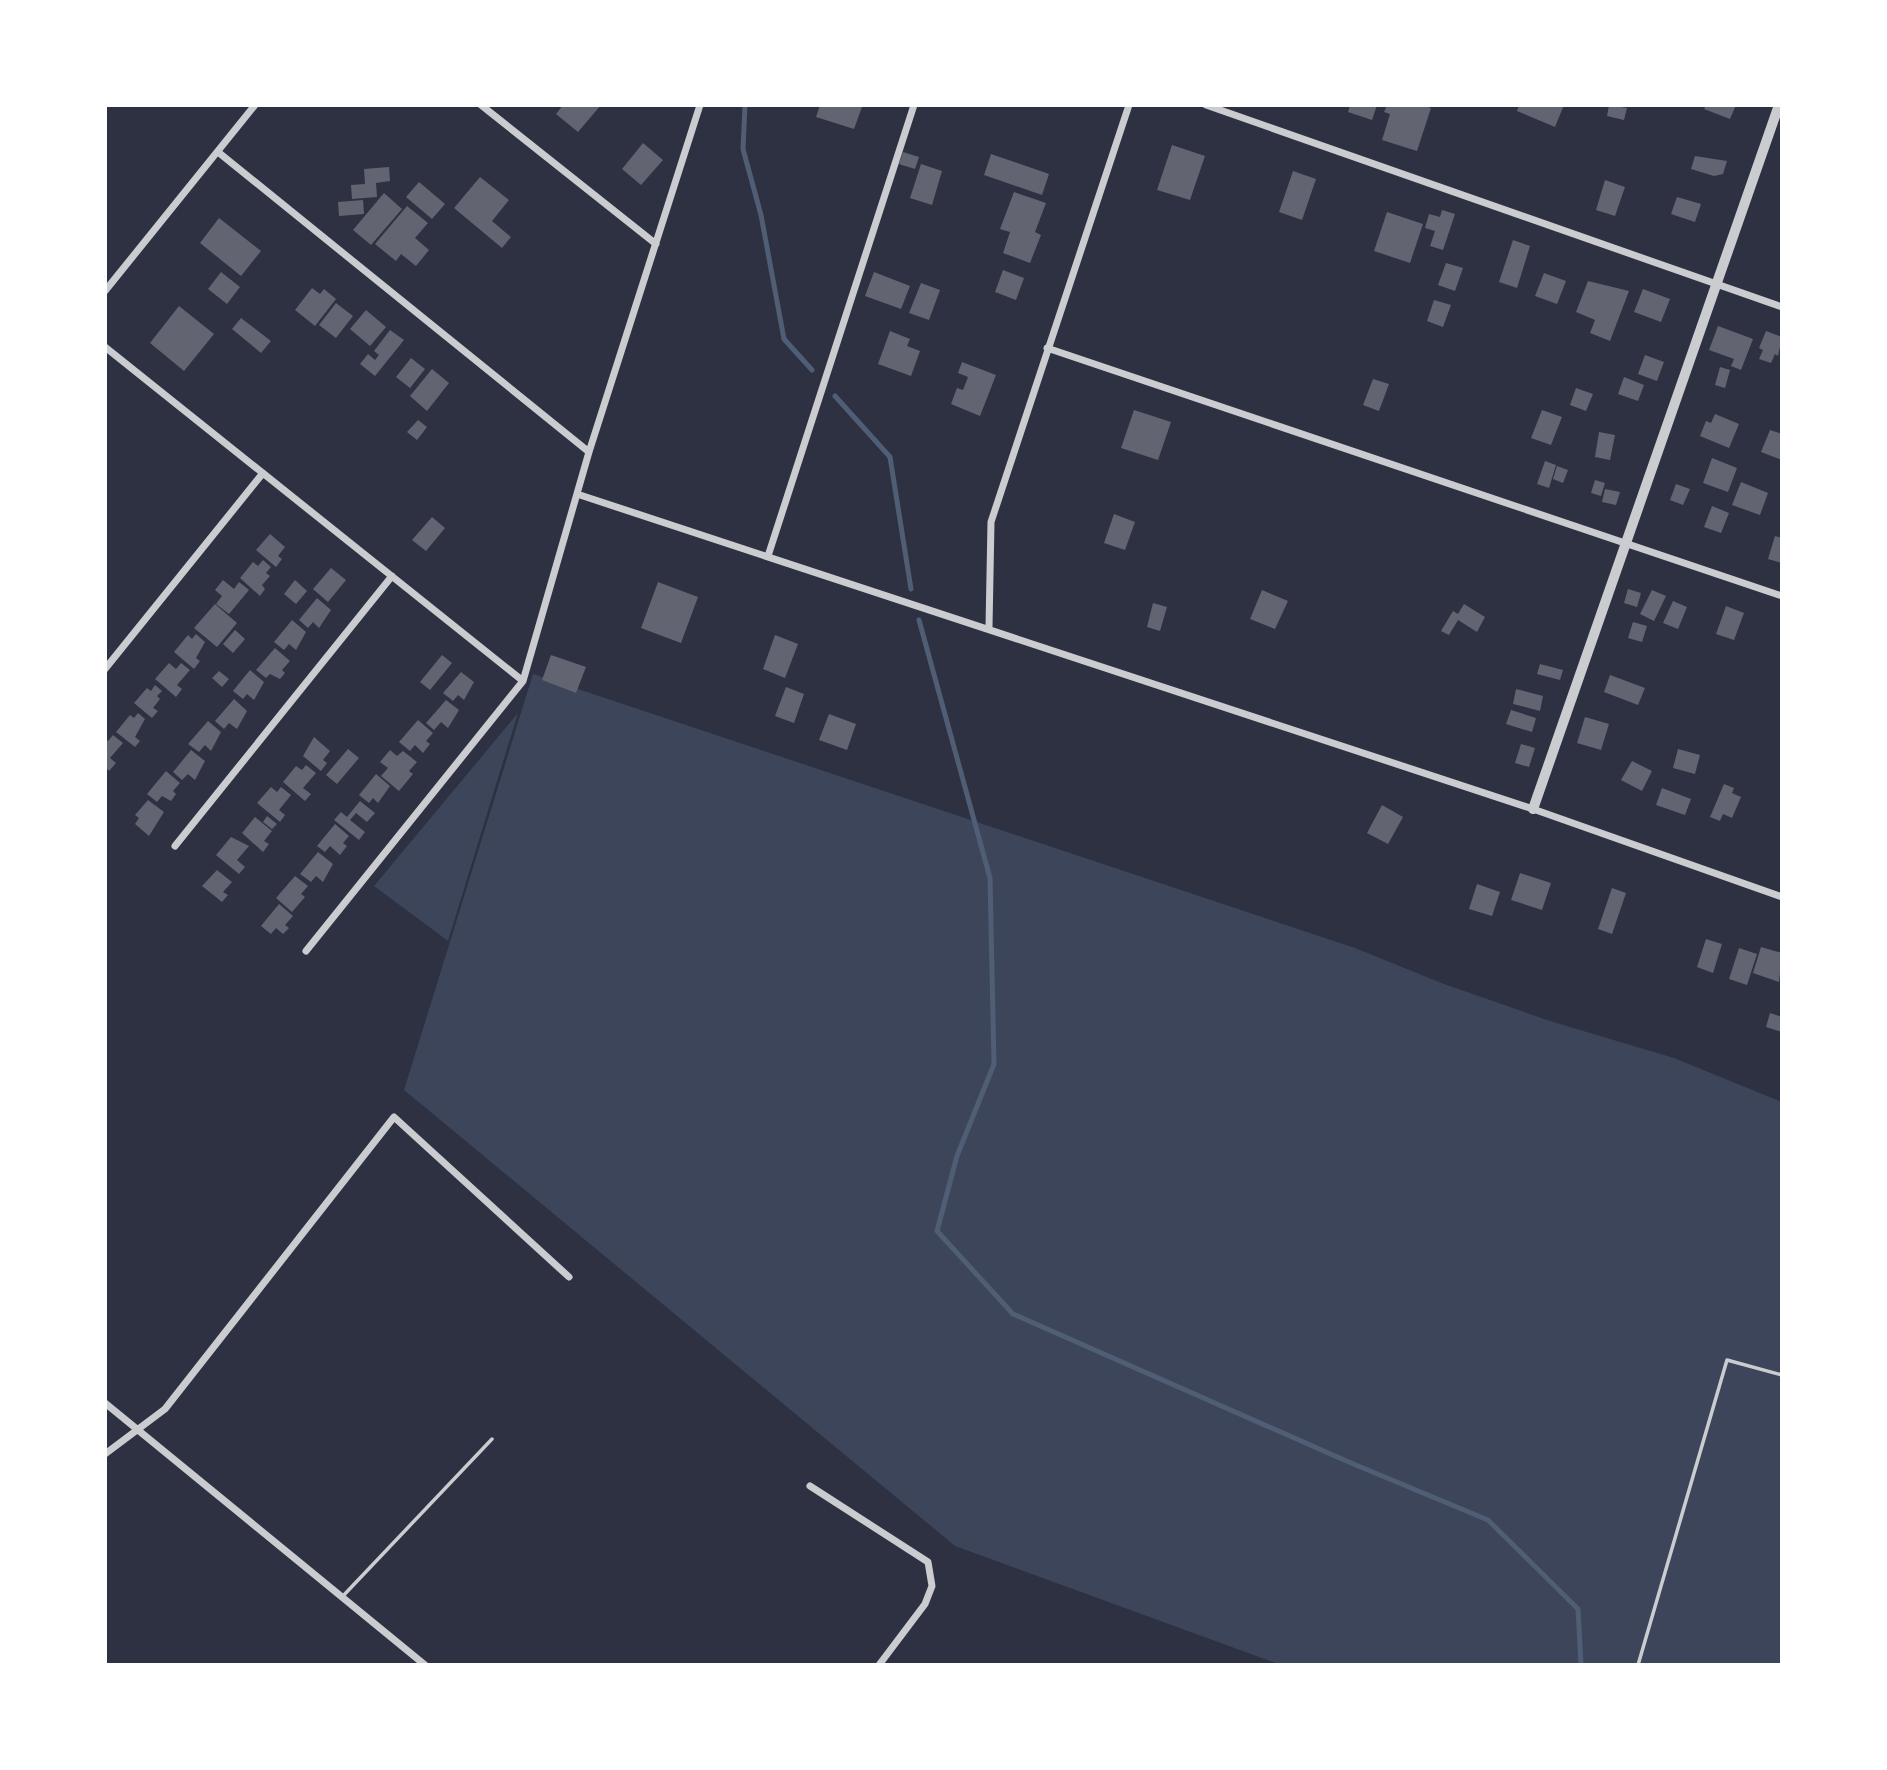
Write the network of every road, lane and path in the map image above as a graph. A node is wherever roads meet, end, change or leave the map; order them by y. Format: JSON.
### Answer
{"nodes":[{"id":1,"x":256,"y":105,"type":"edge"},
{"id":2,"x":481,"y":105,"type":"edge"},
{"id":3,"x":700,"y":105,"type":"edge"},
{"id":4,"x":914,"y":105,"type":"edge"},
{"id":5,"x":1129,"y":105,"type":"edge"},
{"id":6,"x":1206,"y":105,"type":"edge"},
{"id":7,"x":1779,"y":105,"type":"edge"},
{"id":8,"x":218,"y":152,"type":"junction"},
{"id":9,"x":656,"y":244,"type":"junction"},
{"id":10,"x":1717,"y":284,"type":"junction"},
{"id":11,"x":105,"y":291,"type":"edge"},
{"id":12,"x":1782,"y":307,"type":"edge"},
{"id":13,"x":105,"y":347,"type":"edge"},
{"id":14,"x":1047,"y":348,"type":"junction"},
{"id":15,"x":589,"y":452,"type":"junction"},
{"id":16,"x":263,"y":473,"type":"junction"},
{"id":17,"x":577,"y":494,"type":"junction"},
{"id":18,"x":1627,"y":542,"type":"junction"},
{"id":19,"x":768,"y":556,"type":"junction"},
{"id":20,"x":392,"y":576,"type":"junction"},
{"id":21,"x":1782,"y":596,"type":"edge"},
{"id":22,"x":989,"y":627,"type":"junction"},
{"id":23,"x":105,"y":669,"type":"edge"},
{"id":24,"x":523,"y":681,"type":"junction"},
{"id":25,"x":1534,"y":809,"type":"junction"},
{"id":26,"x":175,"y":846,"type":"dead end"},
{"id":27,"x":1782,"y":897,"type":"edge"},
{"id":28,"x":306,"y":951,"type":"dead end"},
{"id":29,"x":569,"y":1277,"type":"dead end"},
{"id":30,"x":1782,"y":1375,"type":"edge"},
{"id":31,"x":105,"y":1403,"type":"edge"},
{"id":32,"x":136,"y":1428,"type":"junction"},
{"id":33,"x":492,"y":1439,"type":"dead end"},
{"id":34,"x":105,"y":1454,"type":"edge"},
{"id":35,"x":810,"y":1486,"type":"dead end"},
{"id":36,"x":342,"y":1597,"type":"junction"},
{"id":37,"x":425,"y":1665,"type":"edge"},
{"id":38,"x":879,"y":1665,"type":"edge"},
{"id":39,"x":1637,"y":1665,"type":"edge"}],
"edges":[{"from":1,"to":8,"type":"street"},
{"from":2,"to":9,"type":"street"},
{"from":3,"to":9,"type":"street"},
{"from":4,"to":19,"type":"street"},
{"from":5,"to":14,"type":"street"},
{"from":6,"to":10,"type":"street"},
{"from":7,"to":10,"type":"street"},
{"from":8,"to":11,"type":"street"},
{"from":8,"to":15,"type":"street"},
{"from":9,"to":15,"type":"street"},
{"from":10,"to":12,"type":"street"},
{"from":10,"to":18,"type":"street"},
{"from":13,"to":16,"type":"street"},
{"from":14,"to":18,"type":"street"},
{"from":14,"to":22,"type":"street"},
{"from":15,"to":17,"type":"street"},
{"from":16,"to":20,"type":"street"},
{"from":16,"to":23,"type":"street"},
{"from":17,"to":19,"type":"street"},
{"from":17,"to":24,"type":"street"},
{"from":18,"to":21,"type":"street"},
{"from":18,"to":25,"type":"street"},
{"from":19,"to":22,"type":"street"},
{"from":20,"to":24,"type":"street"},
{"from":20,"to":26,"type":"street"},
{"from":22,"to":25,"type":"street"},
{"from":24,"to":28,"type":"street"},
{"from":25,"to":27,"type":"street"},
{"from":29,"to":32,"type":"street"},
{"from":30,"to":39,"type":"lane"},
{"from":31,"to":32,"type":"street"},
{"from":32,"to":34,"type":"street"},
{"from":32,"to":36,"type":"street"},
{"from":33,"to":36,"type":"lane"},
{"from":35,"to":38,"type":"street"},
{"from":36,"to":37,"type":"street"}]}
